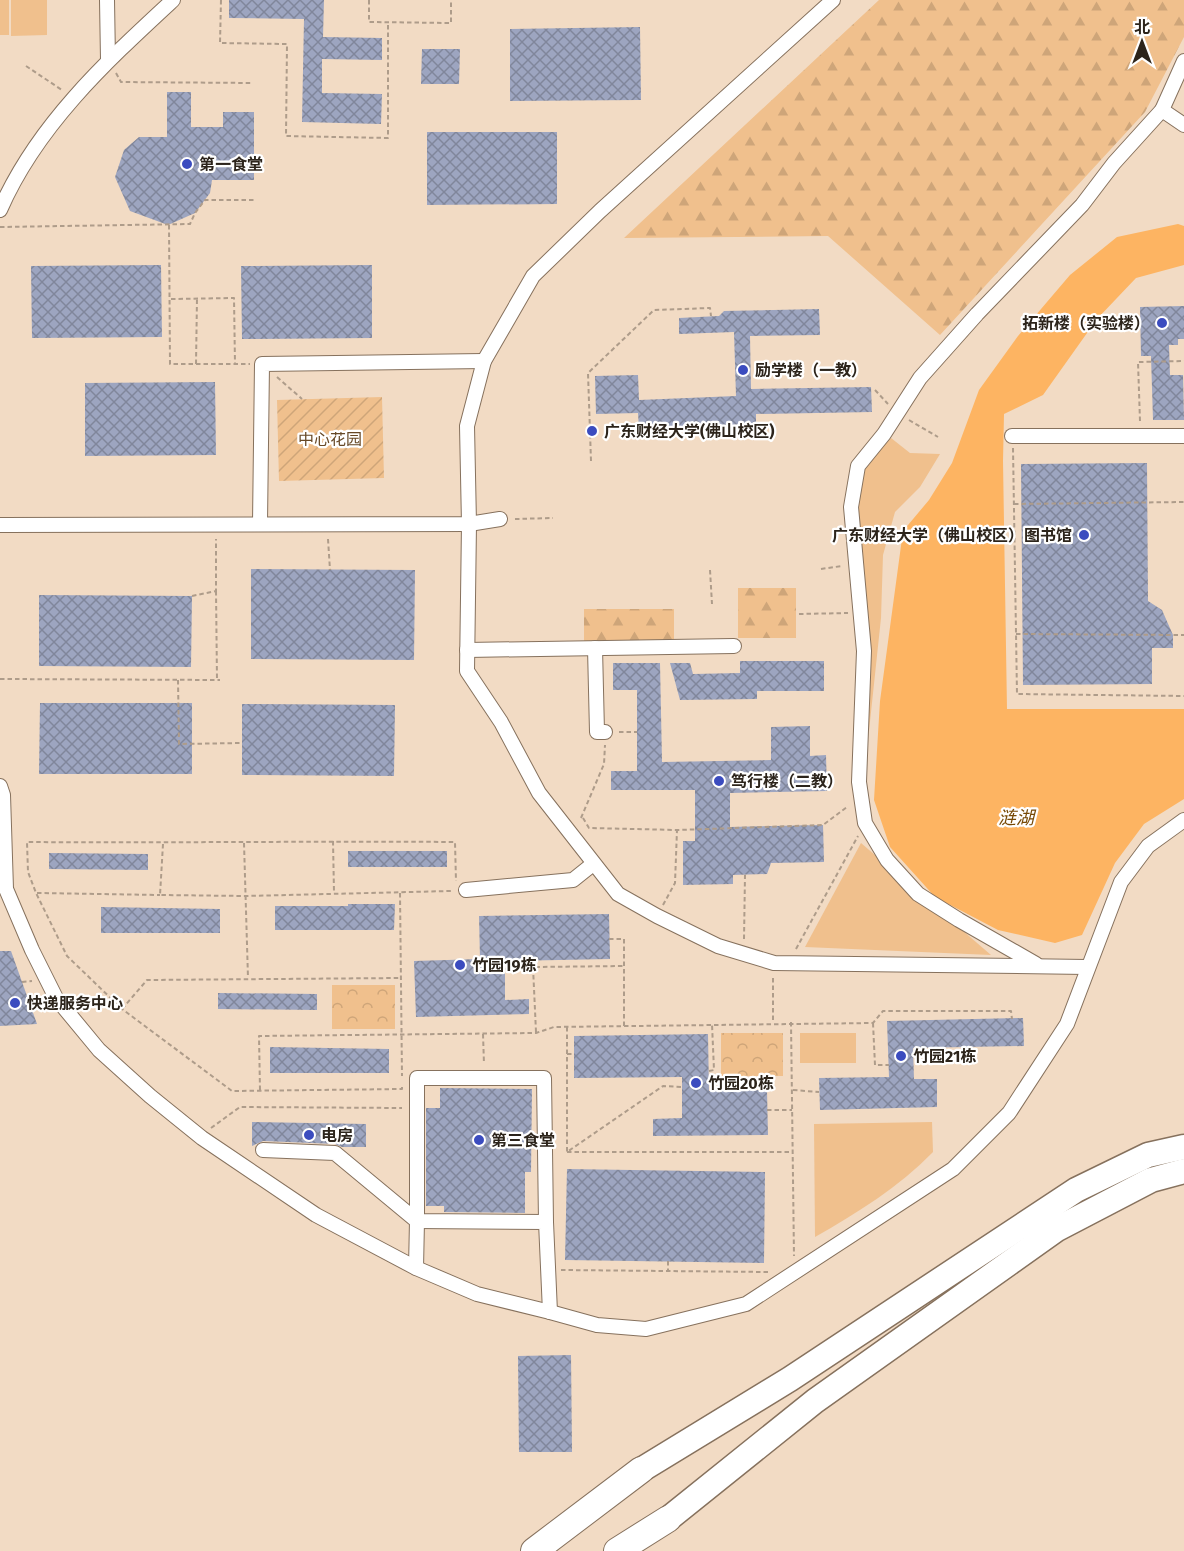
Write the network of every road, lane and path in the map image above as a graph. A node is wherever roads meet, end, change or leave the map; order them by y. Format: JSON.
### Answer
{"nodes":[{"id":1,"x":107,"y":0,"type":"edge"},
{"id":2,"x":173,"y":0,"type":"edge"},
{"id":3,"x":221,"y":0,"type":"edge"},
{"id":4,"x":369,"y":0,"type":"edge"},
{"id":5,"x":451,"y":0,"type":"edge"},
{"id":6,"x":833,"y":0,"type":"edge"},
{"id":7,"x":388,"y":22,"type":"junction"},
{"id":8,"x":108,"y":60,"type":"junction"},
{"id":9,"x":1184,"y":61,"type":"edge"},
{"id":10,"x":26,"y":66,"type":"dead end"},
{"id":11,"x":252,"y":83,"type":"dead end"},
{"id":12,"x":74,"y":98,"type":"junction"},
{"id":13,"x":1161,"y":110,"type":"junction"},
{"id":14,"x":1184,"y":125,"type":"edge"},
{"id":15,"x":255,"y":200,"type":"dead end"},
{"id":16,"x":0,"y":210,"type":"edge"},
{"id":17,"x":170,"y":225,"type":"junction"},
{"id":18,"x":0,"y":227,"type":"edge"},
{"id":19,"x":171,"y":298,"type":"junction"},
{"id":20,"x":197,"y":298,"type":"junction"},
{"id":21,"x":711,"y":316,"type":"dead end"},
{"id":22,"x":484,"y":361,"type":"junction"},
{"id":23,"x":1184,"y":361,"type":"edge"},
{"id":24,"x":196,"y":364,"type":"junction"},
{"id":25,"x":235,"y":364,"type":"junction"},
{"id":26,"x":262,"y":364,"type":"junction"},
{"id":27,"x":875,"y":390,"type":"dead end"},
{"id":28,"x":302,"y":399,"type":"dead end"},
{"id":29,"x":898,"y":413,"type":"junction"},
{"id":30,"x":1012,"y":436,"type":"joint"},
{"id":31,"x":1141,"y":436,"type":"junction"},
{"id":32,"x":1184,"y":436,"type":"edge"},
{"id":33,"x":938,"y":437,"type":"dead end"},
{"id":34,"x":591,"y":461,"type":"dead end"},
{"id":35,"x":1184,"y":502,"type":"edge"},
{"id":36,"x":1014,"y":504,"type":"junction"},
{"id":37,"x":553,"y":518,"type":"dead end"},
{"id":38,"x":500,"y":519,"type":"joint"},
{"id":39,"x":260,"y":523,"type":"junction"},
{"id":40,"x":216,"y":524,"type":"junction"},
{"id":41,"x":327,"y":524,"type":"junction"},
{"id":42,"x":469,"y":524,"type":"junction"},
{"id":43,"x":0,"y":525,"type":"edge"},
{"id":44,"x":855,"y":565,"type":"junction"},
{"id":45,"x":821,"y":569,"type":"dead end"},
{"id":46,"x":330,"y":570,"type":"dead end"},
{"id":47,"x":710,"y":570,"type":"dead end"},
{"id":48,"x":216,"y":591,"type":"junction"},
{"id":49,"x":192,"y":596,"type":"dead end"},
{"id":50,"x":712,"y":604,"type":"dead end"},
{"id":51,"x":860,"y":613,"type":"junction"},
{"id":52,"x":799,"y":614,"type":"dead end"},
{"id":53,"x":1016,"y":634,"type":"junction"},
{"id":54,"x":1184,"y":635,"type":"edge"},
{"id":55,"x":734,"y":646,"type":"dead end"},
{"id":56,"x":595,"y":648,"type":"junction"},
{"id":57,"x":467,"y":650,"type":"junction"},
{"id":58,"x":0,"y":679,"type":"edge"},
{"id":59,"x":178,"y":680,"type":"junction"},
{"id":60,"x":1184,"y":696,"type":"edge"},
{"id":61,"x":605,"y":732,"type":"junction"},
{"id":62,"x":637,"y":732,"type":"dead end"},
{"id":63,"x":242,"y":743,"type":"dead end"},
{"id":64,"x":0,"y":786,"type":"edge"},
{"id":65,"x":861,"y":797,"type":"junction"},
{"id":66,"x":583,"y":818,"type":"junction"},
{"id":67,"x":1184,"y":820,"type":"edge"},
{"id":68,"x":865,"y":823,"type":"junction"},
{"id":69,"x":565,"y":826,"type":"junction"},
{"id":70,"x":677,"y":830,"type":"junction"},
{"id":71,"x":333,"y":841,"type":"junction"},
{"id":72,"x":244,"y":843,"type":"junction"},
{"id":73,"x":163,"y":844,"type":"junction"},
{"id":74,"x":593,"y":864,"type":"junction"},
{"id":75,"x":745,"y":875,"type":"dead end"},
{"id":76,"x":461,"y":890,"type":"junction"},
{"id":77,"x":36,"y":893,"type":"junction"},
{"id":78,"x":400,"y":893,"type":"junction"},
{"id":79,"x":334,"y":894,"type":"junction"},
{"id":80,"x":160,"y":895,"type":"junction"},
{"id":81,"x":246,"y":896,"type":"junction"},
{"id":82,"x":657,"y":916,"type":"junction"},
{"id":83,"x":744,"y":933,"type":"dead end"},
{"id":84,"x":609,"y":939,"type":"dead end"},
{"id":85,"x":800,"y":939,"type":"dead end"},
{"id":86,"x":774,"y":963,"type":"junction"},
{"id":87,"x":1038,"y":965,"type":"junction"},
{"id":88,"x":624,"y":966,"type":"junction"},
{"id":89,"x":533,"y":967,"type":"junction"},
{"id":90,"x":1087,"y":967,"type":"junction"},
{"id":91,"x":505,"y":969,"type":"dead end"},
{"id":92,"x":400,"y":978,"type":"junction"},
{"id":93,"x":248,"y":979,"type":"junction"},
{"id":94,"x":122,"y":1009,"type":"junction"},
{"id":95,"x":1012,"y":1019,"type":"dead end"},
{"id":96,"x":791,"y":1022,"type":"junction"},
{"id":97,"x":773,"y":1023,"type":"junction"},
{"id":98,"x":873,"y":1023,"type":"junction"},
{"id":99,"x":712,"y":1024,"type":"junction"},
{"id":100,"x":567,"y":1026,"type":"junction"},
{"id":101,"x":624,"y":1026,"type":"junction"},
{"id":102,"x":536,"y":1033,"type":"junction"},
{"id":103,"x":402,"y":1034,"type":"junction"},
{"id":104,"x":483,"y":1034,"type":"junction"},
{"id":105,"x":567,"y":1054,"type":"junction"},
{"id":106,"x":574,"y":1054,"type":"dead end"},
{"id":107,"x":889,"y":1065,"type":"dead end"},
{"id":108,"x":709,"y":1071,"type":"dead end"},
{"id":109,"x":484,"y":1078,"type":"junction"},
{"id":110,"x":682,"y":1087,"type":"dead end"},
{"id":111,"x":260,"y":1090,"type":"junction"},
{"id":112,"x":792,"y":1090,"type":"junction"},
{"id":113,"x":819,"y":1092,"type":"dead end"},
{"id":114,"x":417,"y":1108,"type":"junction"},
{"id":115,"x":767,"y":1110,"type":"dead end"},
{"id":116,"x":792,"y":1110,"type":"junction"},
{"id":117,"x":199,"y":1136,"type":"junction"},
{"id":118,"x":1184,"y":1147,"type":"edge"},
{"id":119,"x":264,"y":1150,"type":"dead end"},
{"id":120,"x":567,"y":1152,"type":"junction"},
{"id":121,"x":792,"y":1152,"type":"junction"},
{"id":122,"x":1184,"y":1171,"type":"edge"},
{"id":123,"x":417,"y":1221,"type":"junction"},
{"id":124,"x":546,"y":1222,"type":"junction"},
{"id":125,"x":668,"y":1262,"type":"dead end"},
{"id":126,"x":416,"y":1268,"type":"junction"},
{"id":127,"x":548,"y":1270,"type":"junction"},
{"id":128,"x":668,"y":1271,"type":"junction"},
{"id":129,"x":794,"y":1272,"type":"junction"},
{"id":130,"x":550,"y":1312,"type":"junction"},
{"id":131,"x":641,"y":1470,"type":"joint"},
{"id":132,"x":668,"y":1519,"type":"joint"},
{"id":133,"x":534,"y":1551,"type":"edge"},
{"id":134,"x":616,"y":1551,"type":"edge"}],
"edges":[{"from":1,"to":8,"type":"street"},
{"from":2,"to":8,"type":"street"},
{"from":3,"to":7,"type":"path"},
{"from":4,"to":7,"type":"path"},
{"from":5,"to":7,"type":"path"},
{"from":6,"to":22,"type":"street"},
{"from":8,"to":11,"type":"path"},
{"from":8,"to":12,"type":"street"},
{"from":9,"to":13,"type":"street"},
{"from":10,"to":12,"type":"path"},
{"from":12,"to":16,"type":"street"},
{"from":13,"to":14,"type":"street"},
{"from":13,"to":29,"type":"street"},
{"from":15,"to":17,"type":"path"},
{"from":17,"to":18,"type":"path"},
{"from":17,"to":19,"type":"path"},
{"from":19,"to":20,"type":"path"},
{"from":19,"to":24,"type":"path"},
{"from":20,"to":24,"type":"path"},
{"from":20,"to":25,"type":"path"},
{"from":21,"to":34,"type":"path"},
{"from":22,"to":26,"type":"street"},
{"from":22,"to":42,"type":"street"},
{"from":23,"to":31,"type":"path"},
{"from":24,"to":25,"type":"path"},
{"from":25,"to":26,"type":"path"},
{"from":26,"to":28,"type":"path"},
{"from":26,"to":39,"type":"street"},
{"from":27,"to":29,"type":"path"},
{"from":29,"to":33,"type":"path"},
{"from":29,"to":44,"type":"street"},
{"from":30,"to":31,"type":"street"},
{"from":30,"to":36,"type":"path"},
{"from":31,"to":32,"type":"street"},
{"from":35,"to":36,"type":"path"},
{"from":36,"to":53,"type":"path"},
{"from":37,"to":38,"type":"path"},
{"from":38,"to":42,"type":"street"},
{"from":39,"to":40,"type":"street"},
{"from":39,"to":41,"type":"street"},
{"from":40,"to":43,"type":"street"},
{"from":40,"to":48,"type":"path"},
{"from":41,"to":42,"type":"street"},
{"from":41,"to":46,"type":"path"},
{"from":42,"to":57,"type":"street"},
{"from":44,"to":45,"type":"path"},
{"from":44,"to":51,"type":"street"},
{"from":47,"to":50,"type":"path"},
{"from":48,"to":49,"type":"path"},
{"from":48,"to":59,"type":"path"},
{"from":51,"to":52,"type":"path"},
{"from":51,"to":65,"type":"street"},
{"from":53,"to":54,"type":"path"},
{"from":53,"to":60,"type":"path"},
{"from":55,"to":56,"type":"street"},
{"from":56,"to":57,"type":"street"},
{"from":56,"to":61,"type":"street"},
{"from":57,"to":69,"type":"street"},
{"from":58,"to":59,"type":"path"},
{"from":59,"to":63,"type":"path"},
{"from":61,"to":62,"type":"path"},
{"from":61,"to":66,"type":"path"},
{"from":64,"to":117,"type":"street"},
{"from":65,"to":68,"type":"street"},
{"from":65,"to":70,"type":"path"},
{"from":66,"to":69,"type":"path"},
{"from":66,"to":70,"type":"path"},
{"from":67,"to":90,"type":"street"},
{"from":68,"to":85,"type":"path"},
{"from":68,"to":87,"type":"street"},
{"from":69,"to":74,"type":"street"},
{"from":70,"to":82,"type":"path"},
{"from":71,"to":72,"type":"path"},
{"from":71,"to":76,"type":"path"},
{"from":71,"to":79,"type":"path"},
{"from":72,"to":73,"type":"path"},
{"from":72,"to":81,"type":"path"},
{"from":73,"to":77,"type":"path"},
{"from":73,"to":80,"type":"path"},
{"from":74,"to":76,"type":"street"},
{"from":74,"to":82,"type":"street"},
{"from":75,"to":83,"type":"path"},
{"from":76,"to":78,"type":"path"},
{"from":77,"to":80,"type":"path"},
{"from":77,"to":94,"type":"path"},
{"from":78,"to":79,"type":"path"},
{"from":78,"to":92,"type":"path"},
{"from":79,"to":81,"type":"path"},
{"from":80,"to":81,"type":"path"},
{"from":81,"to":93,"type":"path"},
{"from":82,"to":86,"type":"street"},
{"from":84,"to":88,"type":"path"},
{"from":86,"to":87,"type":"street"},
{"from":86,"to":97,"type":"path"},
{"from":87,"to":90,"type":"street"},
{"from":88,"to":89,"type":"path"},
{"from":88,"to":101,"type":"path"},
{"from":89,"to":91,"type":"path"},
{"from":89,"to":102,"type":"path"},
{"from":90,"to":129,"type":"street"},
{"from":92,"to":93,"type":"path"},
{"from":92,"to":103,"type":"path"},
{"from":93,"to":94,"type":"path"},
{"from":94,"to":111,"type":"path"},
{"from":95,"to":98,"type":"path"},
{"from":96,"to":97,"type":"path"},
{"from":96,"to":98,"type":"path"},
{"from":96,"to":112,"type":"path"},
{"from":97,"to":99,"type":"path"},
{"from":98,"to":107,"type":"path"},
{"from":99,"to":101,"type":"path"},
{"from":99,"to":108,"type":"path"},
{"from":100,"to":101,"type":"path"},
{"from":100,"to":102,"type":"path"},
{"from":100,"to":105,"type":"path"},
{"from":102,"to":104,"type":"path"},
{"from":103,"to":104,"type":"path"},
{"from":103,"to":111,"type":"path"},
{"from":103,"to":111,"type":"path"},
{"from":104,"to":109,"type":"path"},
{"from":105,"to":106,"type":"path"},
{"from":105,"to":120,"type":"path"},
{"from":109,"to":114,"type":"street"},
{"from":109,"to":124,"type":"street"},
{"from":110,"to":120,"type":"path"},
{"from":112,"to":113,"type":"path"},
{"from":112,"to":116,"type":"path"},
{"from":114,"to":117,"type":"path"},
{"from":114,"to":123,"type":"street"},
{"from":115,"to":116,"type":"path"},
{"from":116,"to":121,"type":"path"},
{"from":117,"to":126,"type":"street"},
{"from":118,"to":131,"type":"highway"},
{"from":119,"to":123,"type":"street"},
{"from":120,"to":121,"type":"path"},
{"from":121,"to":129,"type":"path"},
{"from":122,"to":132,"type":"highway"},
{"from":123,"to":124,"type":"street"},
{"from":123,"to":126,"type":"street"},
{"from":124,"to":127,"type":"street"},
{"from":125,"to":128,"type":"path"},
{"from":126,"to":130,"type":"street"},
{"from":127,"to":128,"type":"path"},
{"from":127,"to":130,"type":"street"},
{"from":128,"to":129,"type":"path"},
{"from":129,"to":130,"type":"street"},
{"from":131,"to":133,"type":"highway"},
{"from":132,"to":134,"type":"highway"}]}
